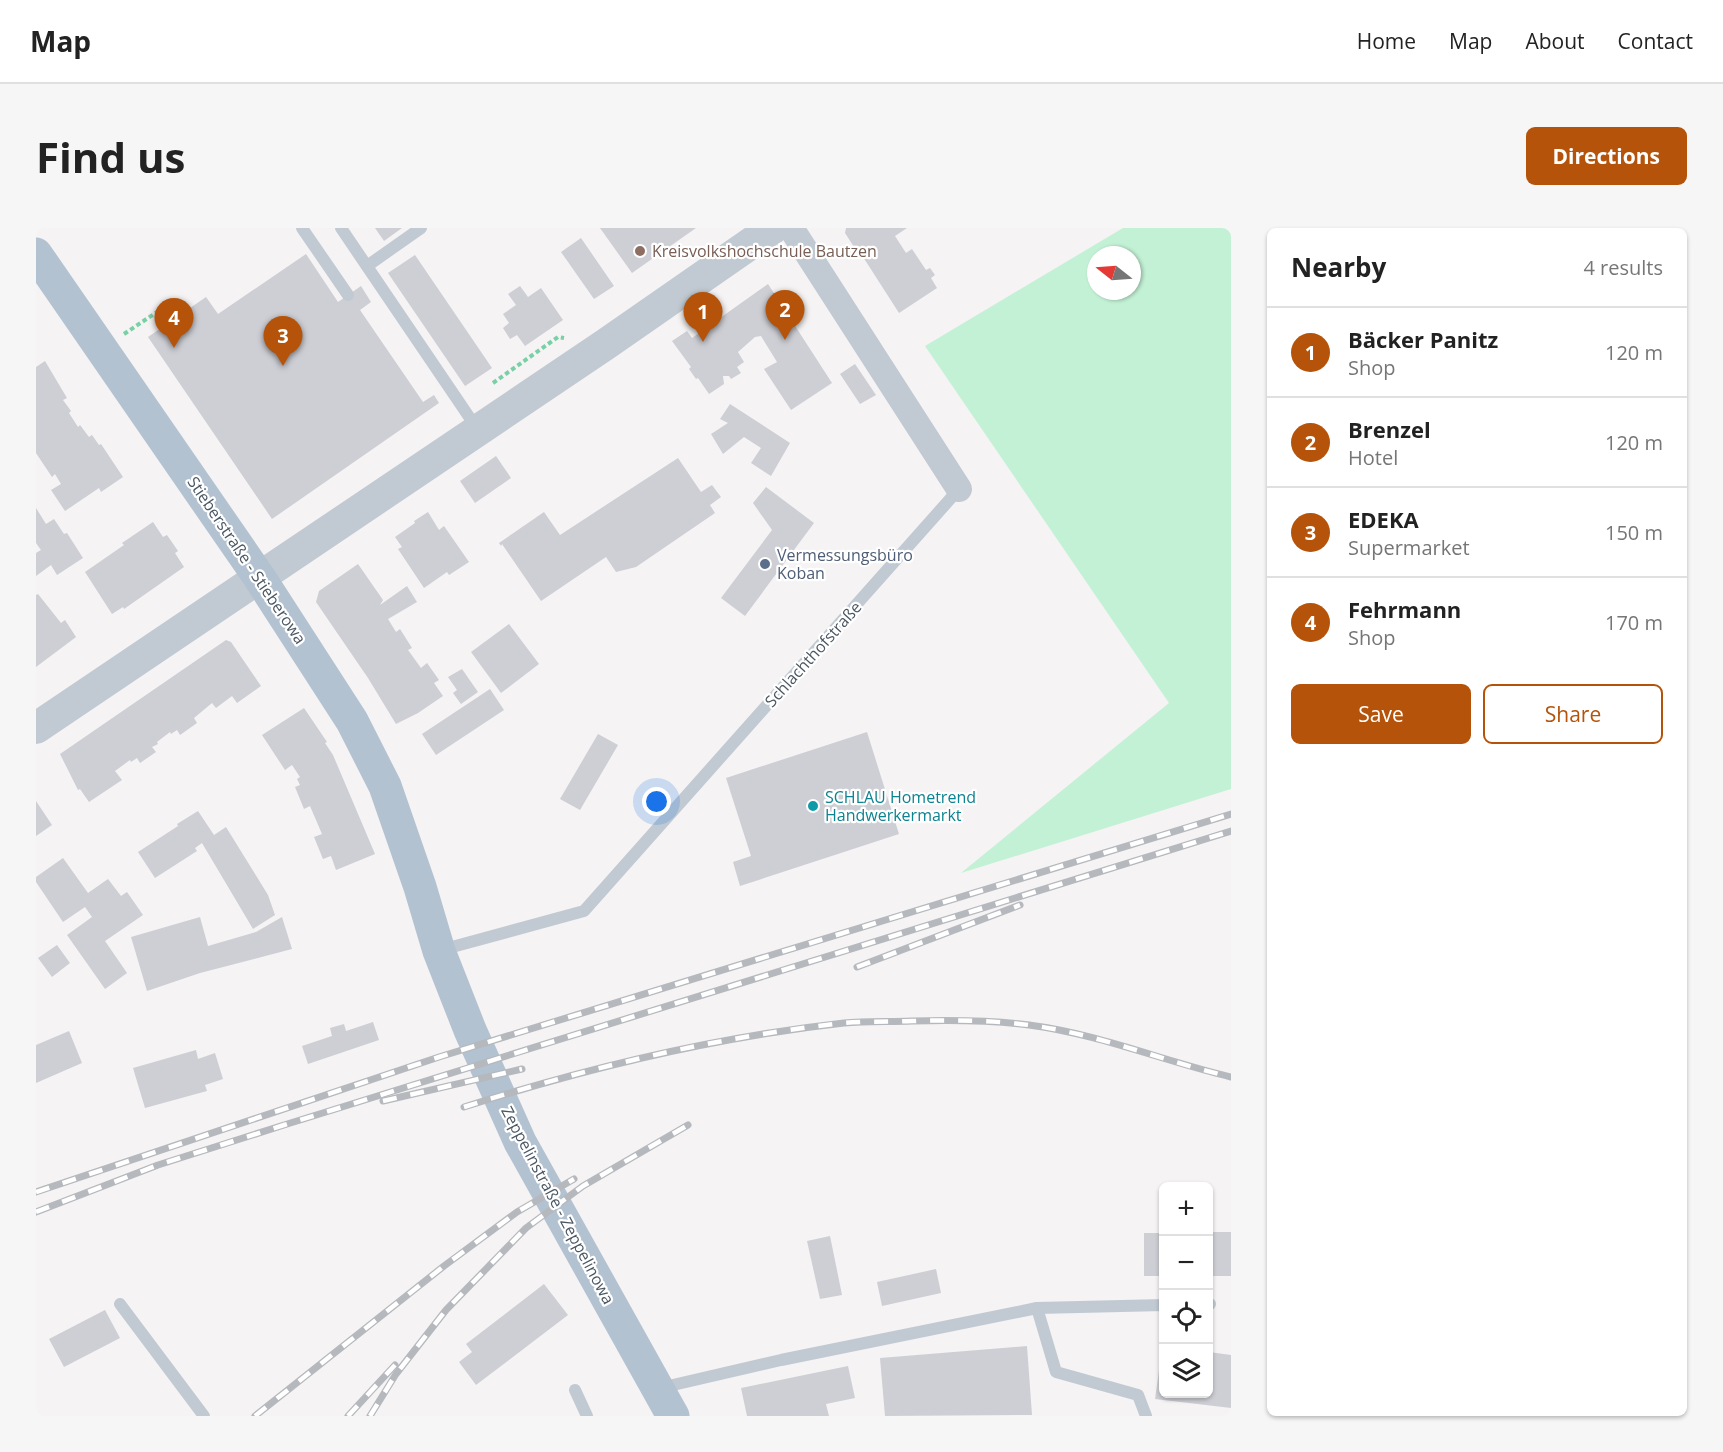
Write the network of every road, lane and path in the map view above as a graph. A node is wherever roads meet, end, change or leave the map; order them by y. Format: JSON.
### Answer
{"nodes":[{"id":1,"x":302,"y":228,"type":"edge"},
{"id":2,"x":341,"y":228,"type":"edge"},
{"id":3,"x":421,"y":228,"type":"edge"},
{"id":4,"x":773,"y":228,"type":"edge"},
{"id":5,"x":791,"y":228,"type":"edge"},
{"id":6,"x":36,"y":254,"type":"edge"},
{"id":7,"x":367,"y":266,"type":"junction"},
{"id":8,"x":348,"y":295,"type":"dead end"},
{"id":9,"x":163,"y":308,"type":"dead end"},
{"id":10,"x":128,"y":330,"type":"dead end"},
{"id":11,"x":478,"y":430,"type":"junction"},
{"id":12,"x":959,"y":489,"type":"joint"},
{"id":13,"x":259,"y":577,"type":"junction"},
{"id":14,"x":36,"y":728,"type":"edge"},
{"id":15,"x":420,"y":887,"type":"joint"},
{"id":16,"x":439,"y":951,"type":"junction"},
{"id":17,"x":120,"y":1304,"type":"dead end"},
{"id":18,"x":1159,"y":1305,"type":"edge"},
{"id":19,"x":1037,"y":1308,"type":"junction"},
{"id":20,"x":575,"y":1390,"type":"dead end"},
{"id":21,"x":666,"y":1402,"type":"edge"},
{"id":22,"x":204,"y":1416,"type":"edge"},
{"id":23,"x":587,"y":1416,"type":"edge"},
{"id":24,"x":1146,"y":1416,"type":"edge"}],
"edges":[{"from":1,"to":8,"type":"lane"},
{"from":2,"to":7,"type":"lane"},
{"from":3,"to":7,"type":"lane"},
{"from":4,"to":11,"type":"street"},
{"from":5,"to":12,"type":"street","name":"Schlachthofstraße"},
{"from":6,"to":13,"type":"main road","name":"Stieberstraße - Stieberowa"},
{"from":7,"to":11,"type":"lane"},
{"from":9,"to":10,"type":"path"},
{"from":11,"to":13,"type":"street"},
{"from":12,"to":16,"type":"lane","name":"Schlachthofstraße"},
{"from":13,"to":14,"type":"street"},
{"from":13,"to":15,"type":"main road","name":"Stieberstraße - Stieberowa"},
{"from":15,"to":16,"type":"main road","name":"Zeppelinstraße - Zeppelinowa"},
{"from":16,"to":21,"type":"main road","name":"Zeppelinstraße - Zeppelinowa"},
{"from":17,"to":22,"type":"lane"},
{"from":18,"to":19,"type":"lane"},
{"from":19,"to":21,"type":"lane"},
{"from":19,"to":24,"type":"lane"},
{"from":20,"to":23,"type":"lane"}]}
